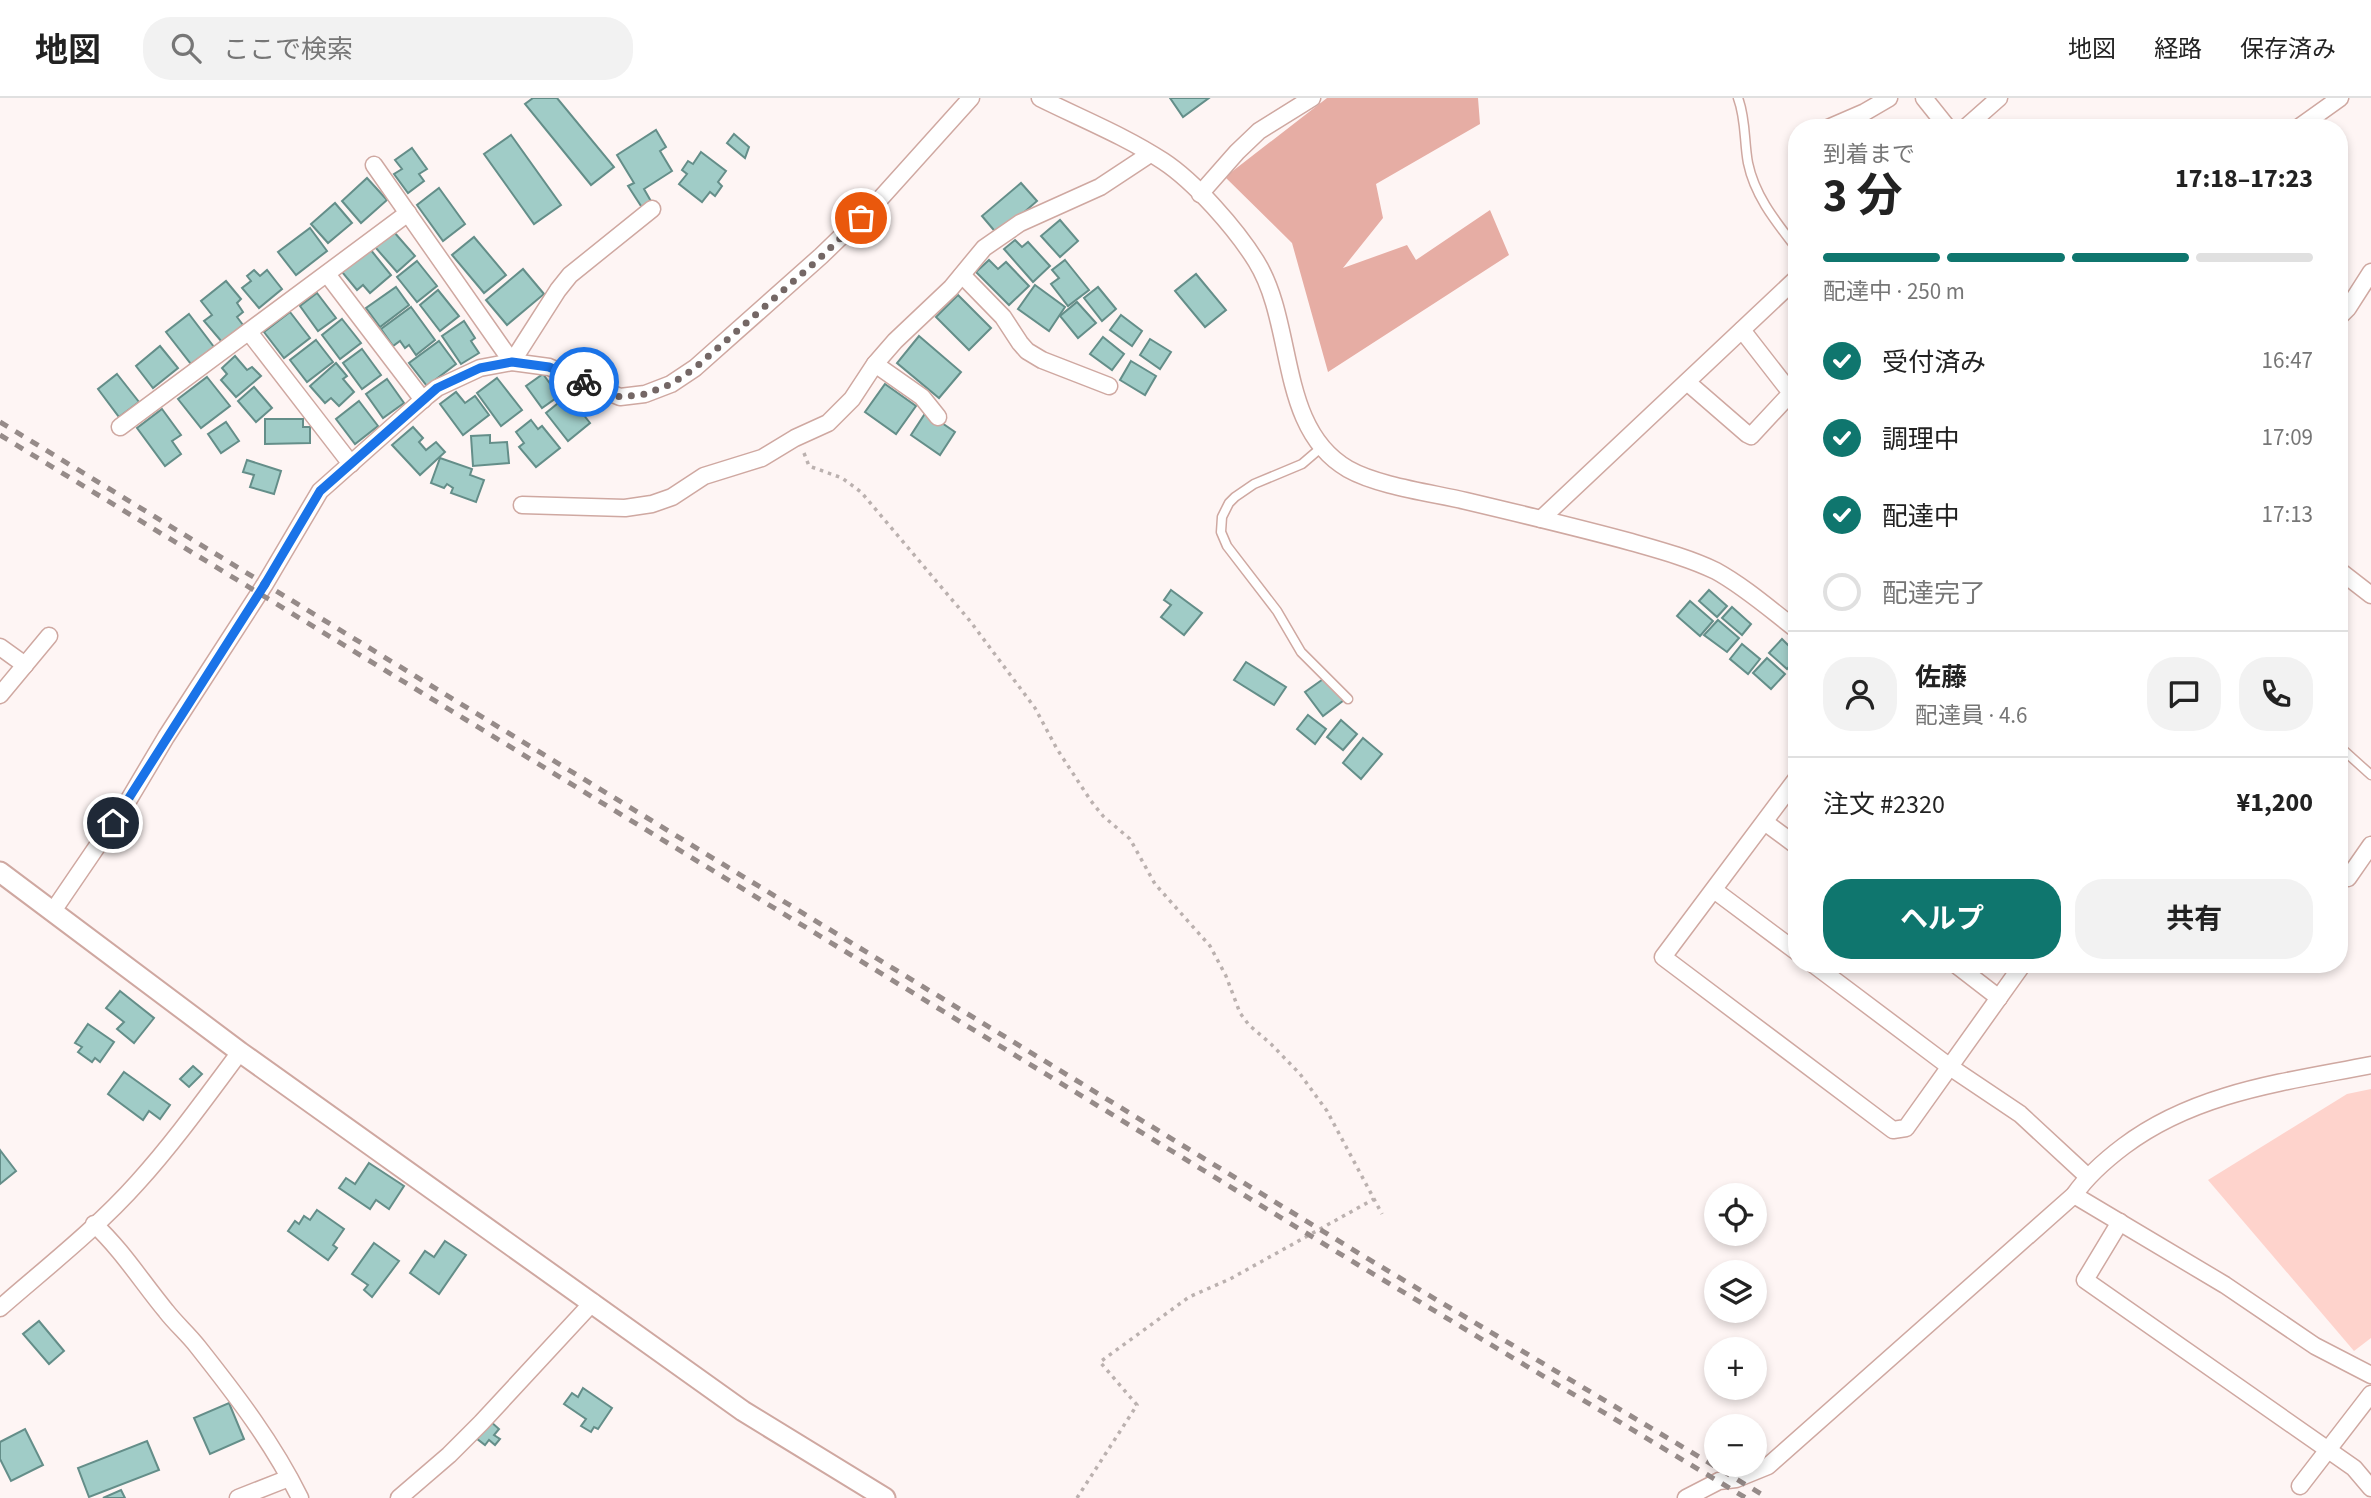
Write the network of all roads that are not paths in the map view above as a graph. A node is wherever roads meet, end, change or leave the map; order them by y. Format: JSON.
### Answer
{"nodes":[{"id":1,"x":971,"y":98,"type":"edge"},
{"id":2,"x":1040,"y":98,"type":"edge"},
{"id":3,"x":1312,"y":98,"type":"edge"},
{"id":4,"x":1738,"y":98,"type":"edge"},
{"id":5,"x":1889,"y":98,"type":"edge"},
{"id":6,"x":1924,"y":98,"type":"edge"},
{"id":7,"x":1999,"y":98,"type":"edge"},
{"id":8,"x":2340,"y":98,"type":"edge"},
{"id":9,"x":1849,"y":119,"type":"edge"},
{"id":10,"x":1941,"y":119,"type":"edge"},
{"id":11,"x":1975,"y":119,"type":"edge"},
{"id":12,"x":2311,"y":119,"type":"edge"},
{"id":13,"x":1150,"y":154,"type":"junction"},
{"id":14,"x":374,"y":165,"type":"dead end"},
{"id":15,"x":1200,"y":194,"type":"junction"},
{"id":16,"x":652,"y":209,"type":"dead end"},
{"id":17,"x":408,"y":213,"type":"junction"},
{"id":18,"x":1788,"y":237,"type":"edge"},
{"id":19,"x":2371,"y":272,"type":"edge"},
{"id":20,"x":327,"y":274,"type":"junction"},
{"id":21,"x":962,"y":275,"type":"junction"},
{"id":22,"x":1788,"y":287,"type":"edge"},
{"id":23,"x":2348,"y":308,"type":"edge"},
{"id":24,"x":1742,"y":330,"type":"junction"},
{"id":25,"x":248,"y":332,"type":"junction"},
{"id":26,"x":512,"y":362,"type":"junction"},
{"id":27,"x":876,"y":364,"type":"junction"},
{"id":28,"x":1687,"y":382,"type":"junction"},
{"id":29,"x":1109,"y":386,"type":"dead end"},
{"id":30,"x":1788,"y":389,"type":"edge"},
{"id":31,"x":1788,"y":396,"type":"edge"},
{"id":32,"x":423,"y":400,"type":"junction"},
{"id":33,"x":938,"y":416,"type":"dead end"},
{"id":34,"x":120,"y":427,"type":"dead end"},
{"id":35,"x":1323,"y":446,"type":"junction"},
{"id":36,"x":351,"y":464,"type":"junction"},
{"id":37,"x":522,"y":505,"type":"dead end"},
{"id":38,"x":1541,"y":519,"type":"junction"},
{"id":39,"x":2348,"y":577,"type":"edge"},
{"id":40,"x":2371,"y":595,"type":"edge"},
{"id":41,"x":1788,"y":623,"type":"edge"},
{"id":42,"x":50,"y":636,"type":"dead end"},
{"id":43,"x":0,"y":647,"type":"edge"},
{"id":44,"x":25,"y":665,"type":"junction"},
{"id":45,"x":0,"y":695,"type":"edge"},
{"id":46,"x":1348,"y":699,"type":"dead end"},
{"id":47,"x":2348,"y":754,"type":"edge"},
{"id":48,"x":2371,"y":775,"type":"edge"},
{"id":49,"x":1788,"y":791,"type":"edge"},
{"id":50,"x":1766,"y":822,"type":"junction"},
{"id":51,"x":1788,"y":839,"type":"edge"},
{"id":52,"x":2371,"y":845,"type":"edge"},
{"id":53,"x":0,"y":872,"type":"edge"},
{"id":54,"x":2348,"y":878,"type":"dead end"},
{"id":55,"x":1714,"y":890,"type":"junction"},
{"id":56,"x":53,"y":911,"type":"junction"},
{"id":57,"x":1788,"y":946,"type":"edge"},
{"id":58,"x":1825,"y":973,"type":"edge"},
{"id":59,"x":1967,"y":973,"type":"edge"},
{"id":60,"x":2017,"y":973,"type":"edge"},
{"id":61,"x":1999,"y":998,"type":"junction"},
{"id":62,"x":240,"y":1052,"type":"junction"},
{"id":63,"x":2371,"y":1065,"type":"edge"},
{"id":64,"x":1950,"y":1068,"type":"junction"},
{"id":65,"x":2087,"y":1176,"type":"junction"},
{"id":66,"x":2074,"y":1195,"type":"junction"},
{"id":67,"x":2120,"y":1222,"type":"junction"},
{"id":68,"x":94,"y":1224,"type":"junction"},
{"id":69,"x":593,"y":1302,"type":"junction"},
{"id":70,"x":0,"y":1308,"type":"edge"},
{"id":71,"x":2371,"y":1375,"type":"edge"},
{"id":72,"x":2371,"y":1394,"type":"edge"},
{"id":73,"x":2328,"y":1450,"type":"junction"},
{"id":74,"x":289,"y":1478,"type":"junction"},
{"id":75,"x":2301,"y":1486,"type":"dead end"},
{"id":76,"x":2371,"y":1489,"type":"edge"},
{"id":77,"x":238,"y":1498,"type":"edge"},
{"id":78,"x":300,"y":1498,"type":"edge"},
{"id":79,"x":399,"y":1498,"type":"edge"},
{"id":80,"x":885,"y":1498,"type":"edge"},
{"id":81,"x":1686,"y":1498,"type":"edge"}],
"edges":[{"from":1,"to":26,"type":"street"},
{"from":2,"to":13,"type":"street"},
{"from":3,"to":15,"type":"street"},
{"from":4,"to":18,"type":"lane"},
{"from":5,"to":9,"type":"street"},
{"from":6,"to":10,"type":"street"},
{"from":7,"to":11,"type":"street"},
{"from":8,"to":12,"type":"street"},
{"from":13,"to":15,"type":"street"},
{"from":13,"to":21,"type":"street"},
{"from":14,"to":17,"type":"street"},
{"from":15,"to":35,"type":"street"},
{"from":16,"to":26,"type":"street"},
{"from":17,"to":20,"type":"street"},
{"from":17,"to":26,"type":"street"},
{"from":19,"to":23,"type":"street"},
{"from":20,"to":25,"type":"street"},
{"from":20,"to":32,"type":"street"},
{"from":21,"to":27,"type":"street"},
{"from":21,"to":29,"type":"street"},
{"from":22,"to":24,"type":"street"},
{"from":24,"to":28,"type":"street"},
{"from":24,"to":30,"type":"street"},
{"from":25,"to":34,"type":"street"},
{"from":25,"to":36,"type":"street"},
{"from":26,"to":32,"type":"street"},
{"from":27,"to":33,"type":"street"},
{"from":27,"to":37,"type":"street"},
{"from":28,"to":31,"type":"street"},
{"from":28,"to":38,"type":"street"},
{"from":32,"to":36,"type":"street"},
{"from":35,"to":38,"type":"street"},
{"from":35,"to":46,"type":"lane"},
{"from":36,"to":56,"type":"street"},
{"from":38,"to":41,"type":"street"},
{"from":39,"to":40,"type":"street"},
{"from":42,"to":44,"type":"street"},
{"from":43,"to":44,"type":"street"},
{"from":44,"to":45,"type":"street"},
{"from":47,"to":48,"type":"lane"},
{"from":49,"to":50,"type":"street"},
{"from":50,"to":51,"type":"street"},
{"from":50,"to":55,"type":"street"},
{"from":52,"to":54,"type":"street"},
{"from":53,"to":56,"type":"street"},
{"from":55,"to":57,"type":"street"},
{"from":55,"to":64,"type":"street"},
{"from":56,"to":62,"type":"street"},
{"from":58,"to":64,"type":"street"},
{"from":59,"to":61,"type":"street"},
{"from":60,"to":61,"type":"street"},
{"from":61,"to":64,"type":"street"},
{"from":62,"to":68,"type":"street"},
{"from":62,"to":69,"type":"street"},
{"from":63,"to":65,"type":"street"},
{"from":64,"to":65,"type":"street"},
{"from":65,"to":66,"type":"street"},
{"from":66,"to":67,"type":"street"},
{"from":66,"to":81,"type":"street"},
{"from":67,"to":71,"type":"street"},
{"from":67,"to":73,"type":"street"},
{"from":68,"to":70,"type":"street"},
{"from":68,"to":74,"type":"street"},
{"from":69,"to":79,"type":"street"},
{"from":69,"to":80,"type":"street"},
{"from":72,"to":73,"type":"street"},
{"from":73,"to":75,"type":"street"},
{"from":73,"to":76,"type":"street"},
{"from":74,"to":77,"type":"street"},
{"from":74,"to":78,"type":"street"}]}
